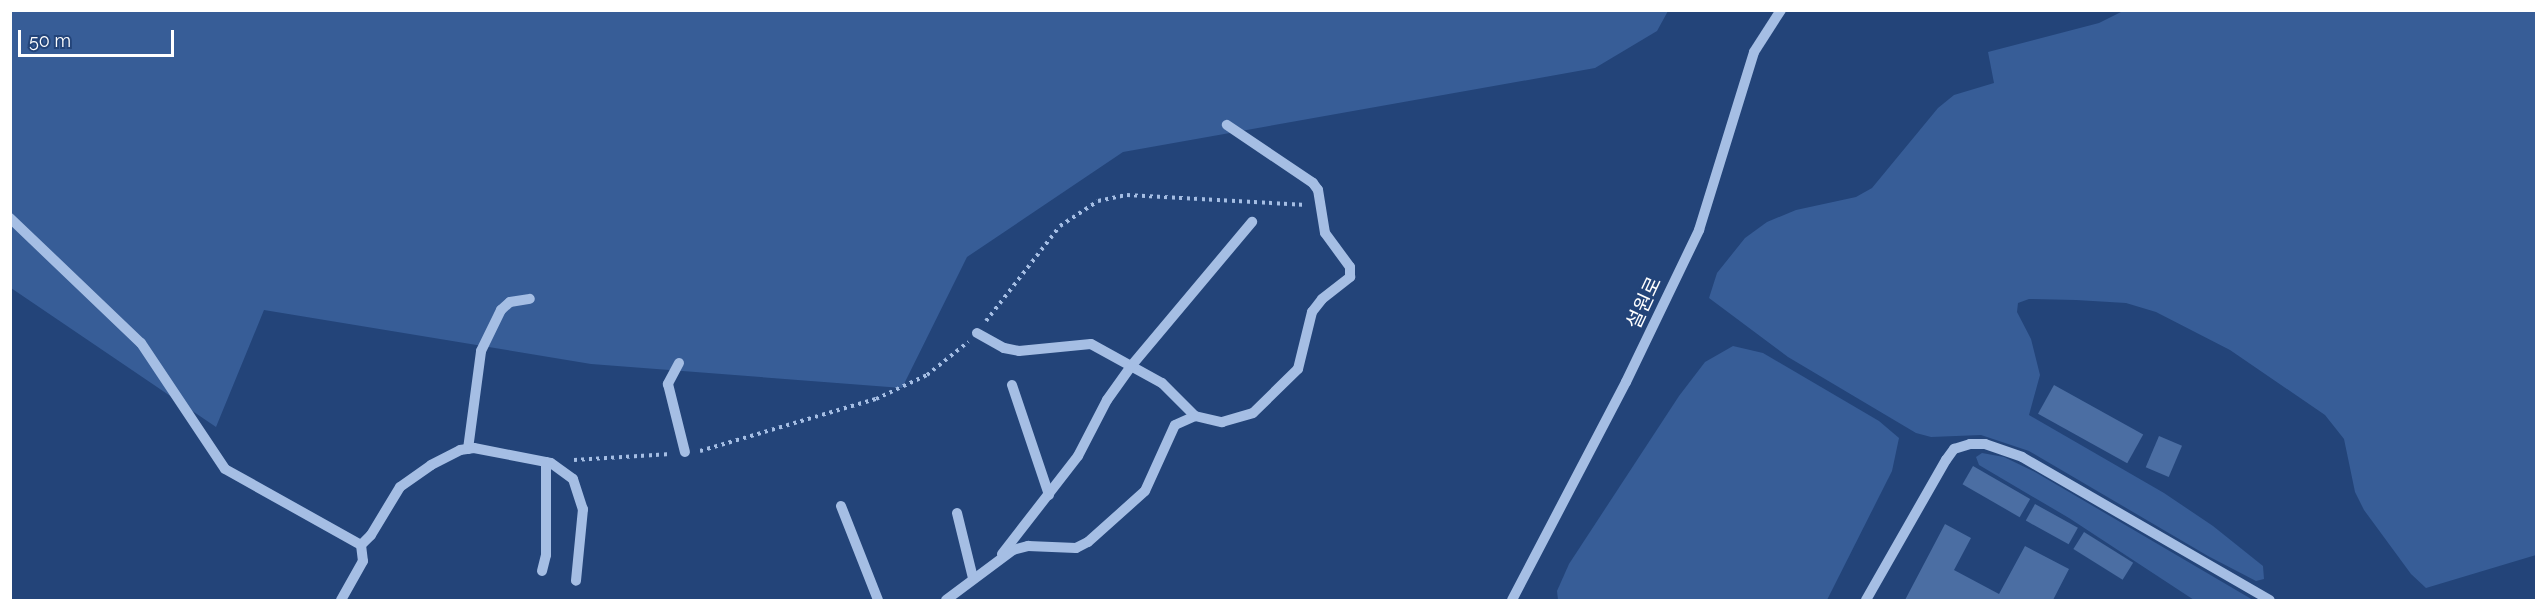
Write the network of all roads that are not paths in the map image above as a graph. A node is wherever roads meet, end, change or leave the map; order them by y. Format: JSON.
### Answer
{"nodes":[{"id":1,"x":1781,"y":10,"type":"edge"},
{"id":2,"x":1227,"y":124,"type":"dead end"},
{"id":3,"x":10,"y":218,"type":"edge"},
{"id":4,"x":1252,"y":222,"type":"dead end"},
{"id":5,"x":531,"y":299,"type":"dead end"},
{"id":6,"x":977,"y":333,"type":"road end"},
{"id":7,"x":679,"y":363,"type":"dead end"},
{"id":8,"x":1132,"y":365,"type":"junction"},
{"id":9,"x":1012,"y":385,"type":"dead end"},
{"id":10,"x":1195,"y":416,"type":"junction"},
{"id":11,"x":468,"y":449,"type":"junction"},
{"id":12,"x":685,"y":452,"type":"road end"},
{"id":13,"x":546,"y":462,"type":"junction"},
{"id":14,"x":1049,"y":495,"type":"junction"},
{"id":15,"x":841,"y":506,"type":"dead end"},
{"id":16,"x":957,"y":513,"type":"dead end"},
{"id":17,"x":361,"y":545,"type":"junction"},
{"id":18,"x":996,"y":561,"type":"junction"},
{"id":19,"x":542,"y":571,"type":"dead end"},
{"id":20,"x":973,"y":578,"type":"junction"},
{"id":21,"x":576,"y":581,"type":"dead end"},
{"id":22,"x":341,"y":600,"type":"edge"},
{"id":23,"x":878,"y":600,"type":"edge"},
{"id":24,"x":946,"y":600,"type":"edge"},
{"id":25,"x":1512,"y":600,"type":"edge"},
{"id":26,"x":1866,"y":600,"type":"edge"},
{"id":27,"x":2270,"y":600,"type":"edge"}],
"edges":[{"from":1,"to":25,"type":"street","name":"설원로"},
{"from":2,"to":10,"type":"street"},
{"from":3,"to":17,"type":"street"},
{"from":4,"to":8,"type":"street"},
{"from":5,"to":11,"type":"street"},
{"from":6,"to":8,"type":"street"},
{"from":7,"to":12,"type":"street"},
{"from":8,"to":10,"type":"street"},
{"from":8,"to":14,"type":"street"},
{"from":9,"to":14,"type":"street"},
{"from":10,"to":18,"type":"street"},
{"from":11,"to":13,"type":"street"},
{"from":11,"to":17,"type":"street"},
{"from":13,"to":19,"type":"street"},
{"from":13,"to":21,"type":"street"},
{"from":14,"to":18,"type":"street"},
{"from":15,"to":23,"type":"street"},
{"from":16,"to":20,"type":"street"},
{"from":17,"to":22,"type":"street"},
{"from":18,"to":20,"type":"street"},
{"from":20,"to":24,"type":"street"},
{"from":26,"to":27,"type":"street"}]}
